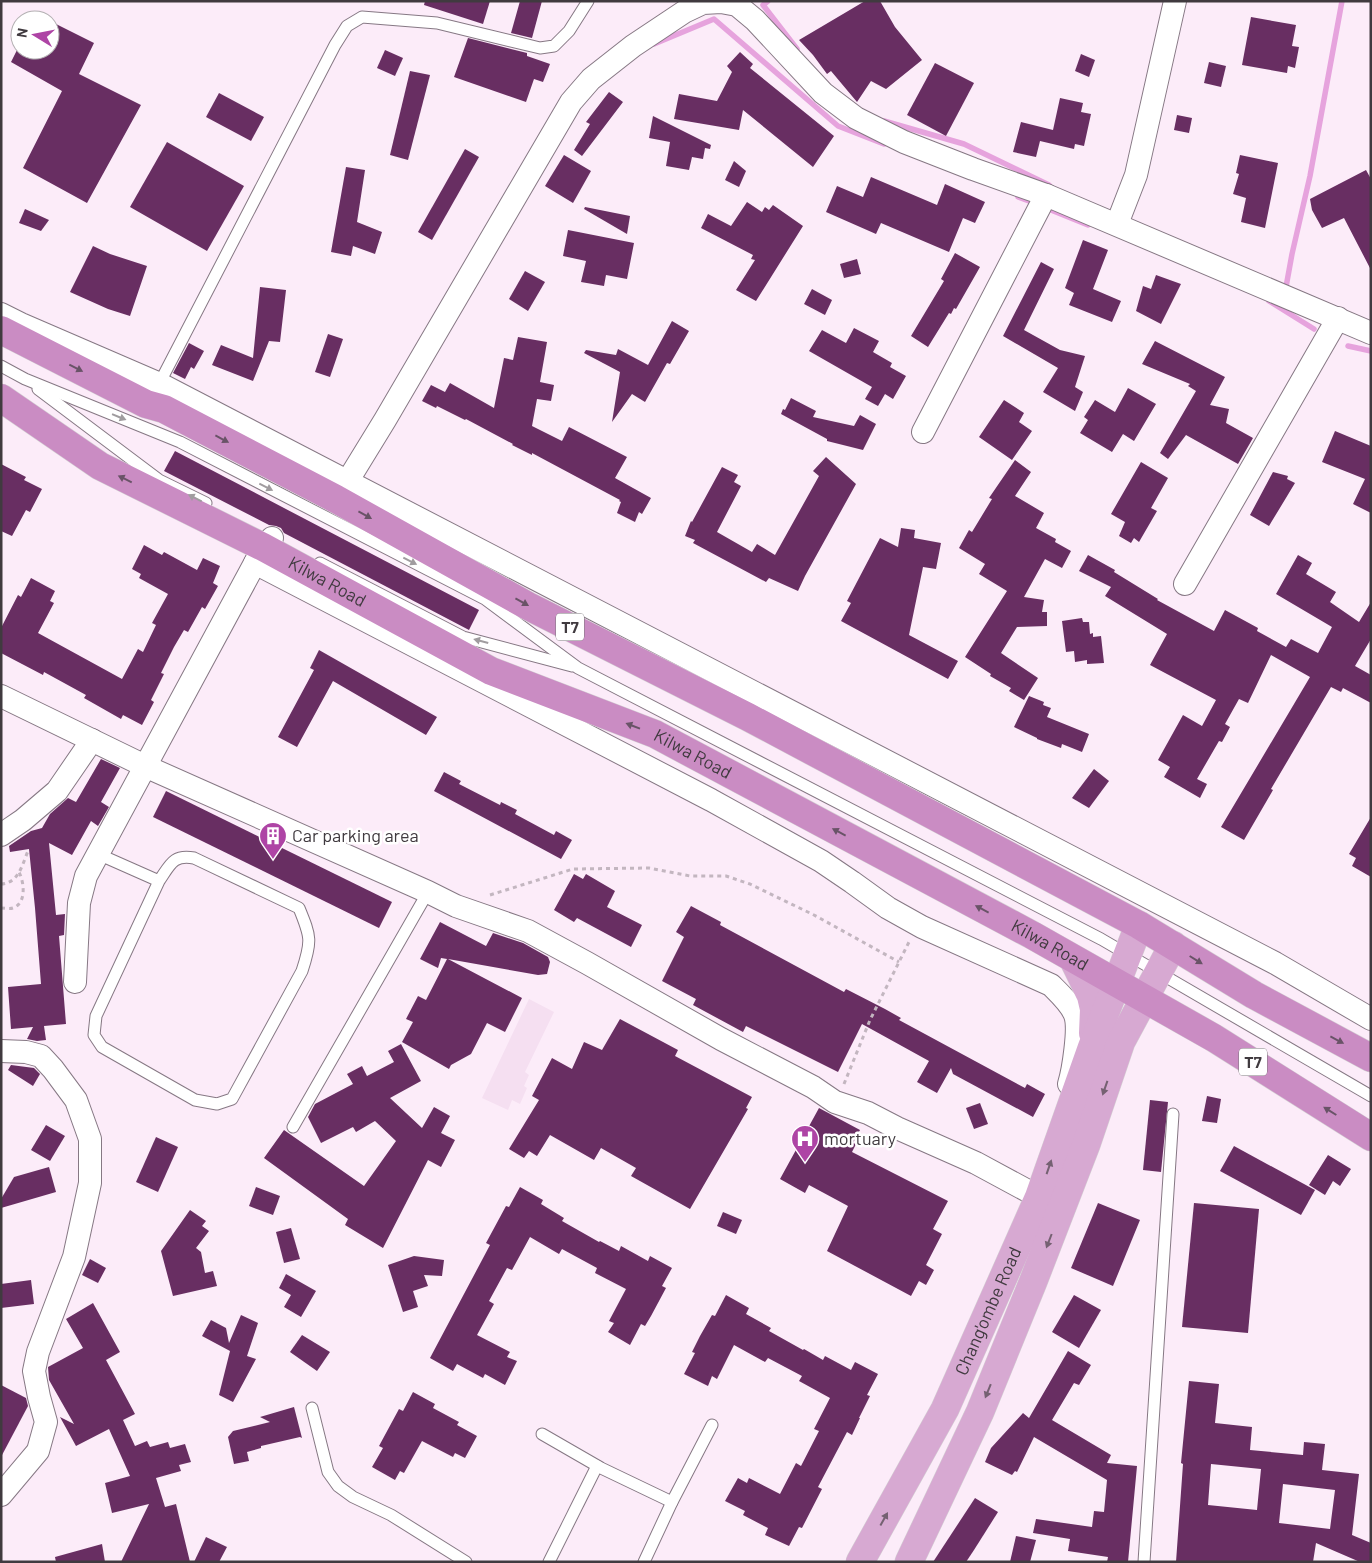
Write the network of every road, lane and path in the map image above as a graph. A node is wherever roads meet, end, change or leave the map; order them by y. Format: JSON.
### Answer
{"nodes":[{"id":1,"x":588,"y":1,"type":"edge"},
{"id":2,"x":1175,"y":1,"type":"edge"},
{"id":3,"x":721,"y":2,"type":"edge"},
{"id":4,"x":1046,"y":195,"type":"junction"},
{"id":5,"x":1117,"y":224,"type":"junction"},
{"id":6,"x":1,"y":314,"type":"edge"},
{"id":7,"x":1338,"y":318,"type":"junction"},
{"id":8,"x":1,"y":330,"type":"edge"},
{"id":9,"x":1371,"y":333,"type":"edge"},
{"id":10,"x":1,"y":366,"type":"edge"},
{"id":11,"x":25,"y":379,"type":"junction"},
{"id":12,"x":153,"y":394,"type":"junction"},
{"id":13,"x":1,"y":398,"type":"edge"},
{"id":14,"x":923,"y":432,"type":"dead end"},
{"id":15,"x":342,"y":491,"type":"junction"},
{"id":16,"x":220,"y":511,"type":"dead end"},
{"id":17,"x":267,"y":545,"type":"junction"},
{"id":18,"x":313,"y":559,"type":"dead end"},
{"id":19,"x":1185,"y":584,"type":"dead end"},
{"id":20,"x":578,"y":668,"type":"junction"},
{"id":21,"x":1,"y":696,"type":"edge"},
{"id":22,"x":92,"y":740,"type":"junction"},
{"id":23,"x":146,"y":767,"type":"junction"},
{"id":24,"x":1,"y":836,"type":"edge"},
{"id":25,"x":28,"y":851,"type":"dead end"},
{"id":26,"x":98,"y":854,"type":"junction"},
{"id":27,"x":20,"y":872,"type":"junction"},
{"id":28,"x":159,"y":880,"type":"junction"},
{"id":29,"x":1,"y":884,"type":"edge"},
{"id":30,"x":428,"y":892,"type":"junction"},
{"id":31,"x":456,"y":906,"type":"junction"},
{"id":32,"x":1,"y":908,"type":"edge"},
{"id":33,"x":914,"y":923,"type":"junction"},
{"id":34,"x":1139,"y":925,"type":"junction"},
{"id":35,"x":1172,"y":945,"type":"junction"},
{"id":36,"x":1128,"y":955,"type":"junction"},
{"id":37,"x":1073,"y":959,"type":"junction"},
{"id":38,"x":899,"y":962,"type":"junction"},
{"id":39,"x":1158,"y":973,"type":"junction"},
{"id":40,"x":75,"y":982,"type":"dead end"},
{"id":41,"x":1117,"y":983,"type":"junction"},
{"id":42,"x":1145,"y":998,"type":"junction"},
{"id":43,"x":1182,"y":1019,"type":"junction"},
{"id":44,"x":1371,"y":1019,"type":"edge"},
{"id":45,"x":1121,"y":1042,"type":"junction"},
{"id":46,"x":1092,"y":1047,"type":"junction"},
{"id":47,"x":1,"y":1051,"type":"edge"},
{"id":48,"x":1371,"y":1058,"type":"edge"},
{"id":49,"x":1371,"y":1096,"type":"edge"},
{"id":50,"x":835,"y":1102,"type":"junction"},
{"id":51,"x":1068,"y":1112,"type":"junction"},
{"id":52,"x":1173,"y":1114,"type":"dead end"},
{"id":53,"x":293,"y":1127,"type":"dead end"},
{"id":54,"x":1371,"y":1137,"type":"edge"},
{"id":55,"x":1039,"y":1196,"type":"junction"},
{"id":56,"x":312,"y":1408,"type":"dead end"},
{"id":57,"x":712,"y":1425,"type":"dead end"},
{"id":58,"x":542,"y":1434,"type":"dead end"},
{"id":59,"x":597,"y":1466,"type":"junction"},
{"id":60,"x":1,"y":1495,"type":"edge"},
{"id":61,"x":672,"y":1502,"type":"junction"},
{"id":62,"x":466,"y":1562,"type":"edge"},
{"id":63,"x":549,"y":1562,"type":"edge"},
{"id":64,"x":644,"y":1562,"type":"edge"},
{"id":65,"x":860,"y":1562,"type":"edge"},
{"id":66,"x":909,"y":1562,"type":"edge"},
{"id":67,"x":1144,"y":1562,"type":"edge"}],
"edges":[{"from":1,"to":12,"type":"lane"},
{"from":2,"to":5,"type":"street"},
{"from":3,"to":4,"type":"street"},
{"from":3,"to":15,"type":"street"},
{"from":4,"to":5,"type":"street"},
{"from":4,"to":14,"type":"street"},
{"from":5,"to":7,"type":"street"},
{"from":6,"to":12,"type":"street"},
{"from":7,"to":9,"type":"street"},
{"from":7,"to":19,"type":"street"},
{"from":8,"to":12,"type":"highway","number":"T7","one_way":true},
{"from":10,"to":11,"type":"lane"},
{"from":16,"to":11,"type":"lane","one_way":true},
{"from":11,"to":20,"type":"lane","one_way":true},
{"from":12,"to":15,"type":"highway","number":"T7"},
{"from":17,"to":13,"type":"highway","name":"Kilwa Road","number":"T7","one_way":true},
{"from":15,"to":34,"type":"highway","number":"T7","one_way":true},
{"from":15,"to":44,"type":"street"},
{"from":17,"to":23,"type":"street"},
{"from":17,"to":33,"type":"street"},
{"from":37,"to":17,"type":"highway","name":"Kilwa Road","number":"T7","one_way":true},
{"from":20,"to":18,"type":"lane","one_way":true},
{"from":20,"to":36,"type":"lane"},
{"from":21,"to":22,"type":"street"},
{"from":22,"to":23,"type":"street"},
{"from":22,"to":24,"type":"street"},
{"from":23,"to":26,"type":"street"},
{"from":23,"to":30,"type":"street"},
{"from":25,"to":27,"type":"path"},
{"from":26,"to":28,"type":"lane"},
{"from":26,"to":40,"type":"street"},
{"from":27,"to":29,"type":"path"},
{"from":27,"to":32,"type":"path"},
{"from":28,"to":28,"type":"lane"},
{"from":30,"to":31,"type":"street"},
{"from":30,"to":53,"type":"lane"},
{"from":31,"to":38,"type":"path"},
{"from":31,"to":50,"type":"street"},
{"from":33,"to":38,"type":"path"},
{"from":33,"to":51,"type":"street"},
{"from":34,"to":35,"type":"highway","number":"T7"},
{"from":34,"to":36,"type":"main road","name":"Chang'ombe Road"},
{"from":35,"to":39,"type":"main road","name":"Chang'ombe Road"},
{"from":35,"to":48,"type":"highway","number":"T7","one_way":true},
{"from":36,"to":39,"type":"lane"},
{"from":36,"to":41,"type":"main road","name":"Chang'ombe Road"},
{"from":37,"to":41,"type":"highway","name":"Kilwa Road","number":"T7"},
{"from":37,"to":46,"type":"main road","name":"Chang'ombe Road"},
{"from":38,"to":50,"type":"path"},
{"from":39,"to":42,"type":"main road","name":"Chang'ombe Road"},
{"from":39,"to":49,"type":"lane"},
{"from":41,"to":42,"type":"highway","name":"Kilwa Road","number":"T7"},
{"from":41,"to":46,"type":"main road","name":"Chang'ombe Road"},
{"from":42,"to":43,"type":"highway","name":"Kilwa Road","number":"T7"},
{"from":42,"to":45,"type":"main road","name":"Chang'ombe Road"},
{"from":43,"to":45,"type":"main road"},
{"from":54,"to":43,"type":"highway","name":"Kilwa Road","number":"T7","one_way":true},
{"from":45,"to":66,"type":"main road","name":"Chang'ombe Road","one_way":true},
{"from":46,"to":51,"type":"main road","name":"Chang'ombe Road"},
{"from":47,"to":60,"type":"street"},
{"from":50,"to":55,"type":"street"},
{"from":55,"to":51,"type":"main road","name":"Chang'ombe Road","one_way":true},
{"from":52,"to":67,"type":"lane"},
{"from":65,"to":55,"type":"main road","name":"Chang'ombe Road","one_way":true},
{"from":56,"to":62,"type":"lane"},
{"from":57,"to":61,"type":"lane"},
{"from":58,"to":59,"type":"lane"},
{"from":59,"to":61,"type":"lane"},
{"from":59,"to":63,"type":"lane"},
{"from":61,"to":64,"type":"lane"}]}
